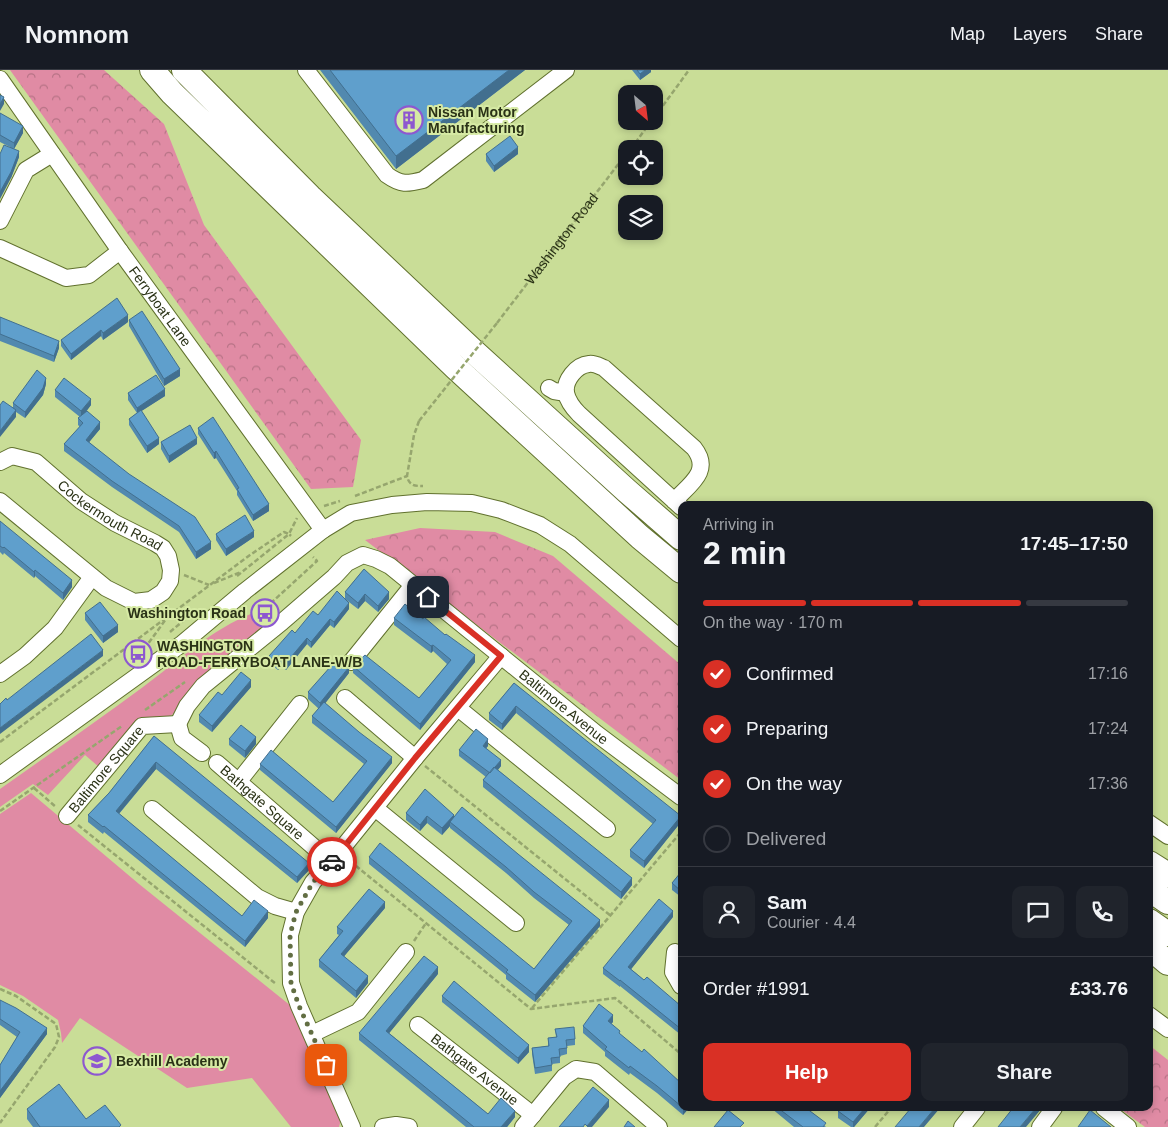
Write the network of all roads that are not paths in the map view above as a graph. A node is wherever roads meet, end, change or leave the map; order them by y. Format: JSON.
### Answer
{"nodes":[{"id":1,"x":152,"y":70,"type":"edge"},
{"id":2,"x":184,"y":70,"type":"edge"},
{"id":3,"x":306,"y":70,"type":"edge"},
{"id":4,"x":566,"y":70,"type":"edge"},
{"id":5,"x":0,"y":79,"type":"edge"},
{"id":6,"x":52,"y":154,"type":"junction"},
{"id":7,"x":0,"y":220,"type":"edge"},
{"id":8,"x":0,"y":248,"type":"edge"},
{"id":9,"x":120,"y":251,"type":"junction"},
{"id":10,"x":549,"y":388,"type":"dead end"},
{"id":11,"x":566,"y":393,"type":"junction"},
{"id":12,"x":0,"y":462,"type":"edge"},
{"id":13,"x":0,"y":501,"type":"edge"},
{"id":14,"x":680,"y":501,"type":"edge"},
{"id":15,"x":678,"y":504,"type":"edge"},
{"id":16,"x":323,"y":530,"type":"junction"},
{"id":17,"x":678,"y":535,"type":"edge"},
{"id":18,"x":678,"y":569,"type":"edge"},
{"id":19,"x":92,"y":577,"type":"junction"},
{"id":20,"x":413,"y":585,"type":"junction"},
{"id":21,"x":678,"y":636,"type":"edge"},
{"id":22,"x":501,"y":656,"type":"junction"},
{"id":23,"x":351,"y":662,"type":"dead end"},
{"id":24,"x":0,"y":674,"type":"edge"},
{"id":25,"x":345,"y":698,"type":"dead end"},
{"id":26,"x":300,"y":704,"type":"dead end"},
{"id":27,"x":458,"y":708,"type":"junction"},
{"id":28,"x":178,"y":724,"type":"junction"},
{"id":29,"x":202,"y":753,"type":"dead end"},
{"id":30,"x":415,"y":758,"type":"junction"},
{"id":31,"x":217,"y":763,"type":"dead end"},
{"id":32,"x":0,"y":775,"type":"edge"},
{"id":33,"x":239,"y":781,"type":"junction"},
{"id":34,"x":678,"y":795,"type":"edge"},
{"id":35,"x":375,"y":808,"type":"junction"},
{"id":36,"x":152,"y":809,"type":"dead end"},
{"id":37,"x":67,"y":816,"type":"road end"},
{"id":38,"x":1153,"y":826,"type":"edge"},
{"id":39,"x":607,"y":829,"type":"dead end"},
{"id":40,"x":1168,"y":836,"type":"edge"},
{"id":41,"x":335,"y":857,"type":"junction"},
{"id":42,"x":1153,"y":865,"type":"edge"},
{"id":43,"x":1168,"y":875,"type":"edge"},
{"id":44,"x":1153,"y":892,"type":"edge"},
{"id":45,"x":1168,"y":902,"type":"edge"},
{"id":46,"x":296,"y":912,"type":"junction"},
{"id":47,"x":516,"y":923,"type":"dead end"},
{"id":48,"x":1153,"y":924,"type":"edge"},
{"id":49,"x":1168,"y":934,"type":"edge"},
{"id":50,"x":1153,"y":950,"type":"edge"},
{"id":51,"x":406,"y":952,"type":"road end"},
{"id":52,"x":675,"y":952,"type":"dead end"},
{"id":53,"x":1168,"y":962,"type":"edge"},
{"id":54,"x":678,"y":981,"type":"edge"},
{"id":55,"x":1153,"y":1018,"type":"edge"},
{"id":56,"x":418,"y":1025,"type":"dead end"},
{"id":57,"x":1168,"y":1029,"type":"edge"},
{"id":58,"x":312,"y":1034,"type":"junction"},
{"id":59,"x":975,"y":1111,"type":"edge"},
{"id":60,"x":1052,"y":1111,"type":"edge"},
{"id":61,"x":1108,"y":1111,"type":"edge"},
{"id":62,"x":528,"y":1121,"type":"edge"},
{"id":63,"x":352,"y":1127,"type":"edge"},
{"id":64,"x":383,"y":1127,"type":"edge"},
{"id":65,"x":409,"y":1127,"type":"edge"},
{"id":66,"x":659,"y":1127,"type":"edge"},
{"id":67,"x":962,"y":1127,"type":"edge"},
{"id":68,"x":1040,"y":1127,"type":"edge"},
{"id":69,"x":1128,"y":1127,"type":"edge"}],
"edges":[{"from":1,"to":18,"type":"highway"},
{"from":2,"to":17,"type":"highway"},
{"from":3,"to":4,"type":"street"},
{"from":5,"to":6,"type":"street","name":"Ferryboat Lane"},
{"from":6,"to":7,"type":"street"},
{"from":6,"to":9,"type":"street","name":"Ferryboat Lane"},
{"from":8,"to":9,"type":"street"},
{"from":9,"to":16,"type":"street","name":"Ferryboat Lane"},
{"from":10,"to":11,"type":"street"},
{"from":11,"to":14,"type":"street"},
{"from":11,"to":15,"type":"street"},
{"from":12,"to":19,"type":"street","name":"Cockermouth Road"},
{"from":13,"to":19,"type":"street","name":"Cockermouth Road"},
{"from":16,"to":21,"type":"street"},
{"from":16,"to":32,"type":"street"},
{"from":19,"to":24,"type":"street"},
{"from":20,"to":22,"type":"street","name":"Baltimore Avenue"},
{"from":20,"to":23,"type":"street"},
{"from":20,"to":28,"type":"street","name":"Baltimore Avenue"},
{"from":22,"to":27,"type":"street"},
{"from":22,"to":34,"type":"street","name":"Baltimore Avenue"},
{"from":25,"to":30,"type":"street"},
{"from":26,"to":33,"type":"street"},
{"from":27,"to":30,"type":"street"},
{"from":27,"to":39,"type":"street"},
{"from":28,"to":29,"type":"street"},
{"from":28,"to":37,"type":"street","name":"Baltimore Square"},
{"from":30,"to":35,"type":"street"},
{"from":31,"to":33,"type":"street","name":"Bathgate Square"},
{"from":33,"to":41,"type":"street","name":"Bathgate Square"},
{"from":35,"to":41,"type":"street"},
{"from":35,"to":47,"type":"street"},
{"from":36,"to":46,"type":"street"},
{"from":38,"to":40,"type":"street"},
{"from":41,"to":46,"type":"street"},
{"from":42,"to":43,"type":"highway"},
{"from":44,"to":45,"type":"highway"},
{"from":46,"to":58,"type":"street"},
{"from":48,"to":49,"type":"highway"},
{"from":50,"to":53,"type":"highway"},
{"from":51,"to":58,"type":"street"},
{"from":52,"to":54,"type":"street"},
{"from":55,"to":57,"type":"street"},
{"from":56,"to":62,"type":"street","name":"Bathgate Avenue"},
{"from":58,"to":63,"type":"street"},
{"from":59,"to":67,"type":"street"},
{"from":60,"to":68,"type":"street"},
{"from":61,"to":69,"type":"street"},
{"from":62,"to":66,"type":"street"},
{"from":64,"to":65,"type":"street"}]}
